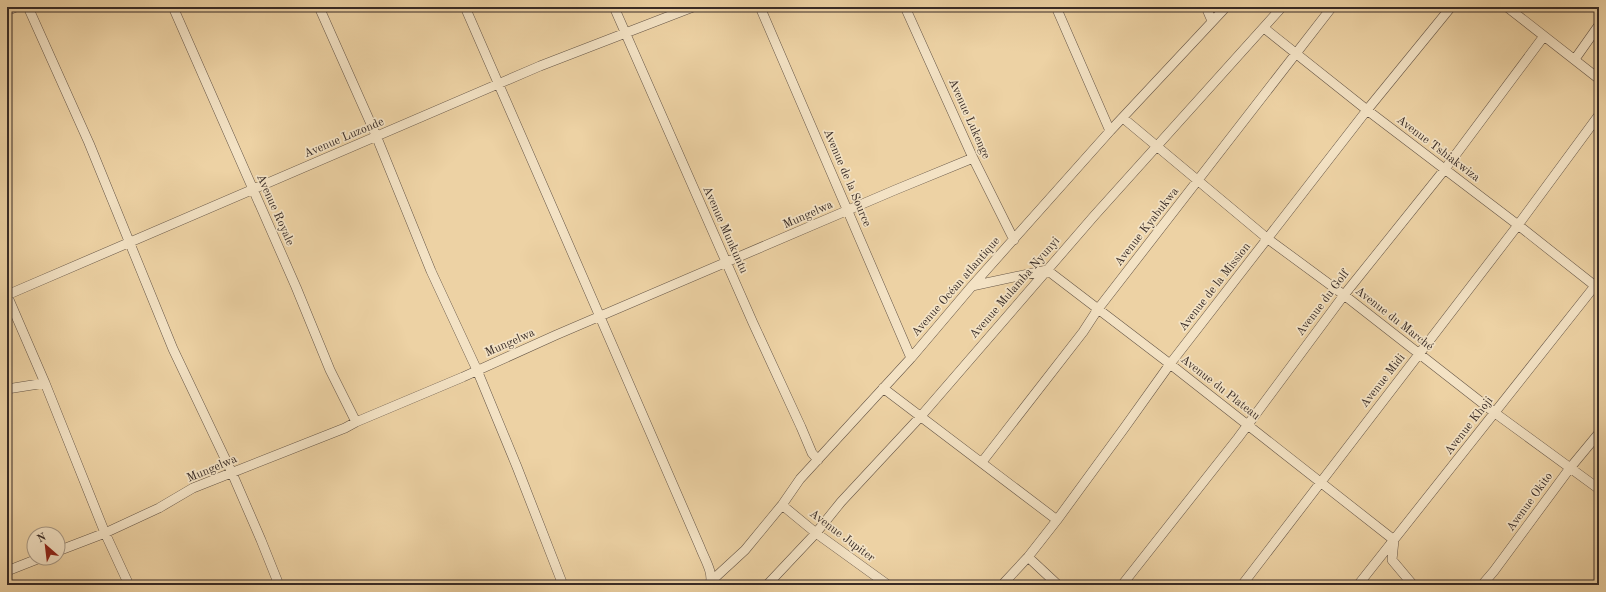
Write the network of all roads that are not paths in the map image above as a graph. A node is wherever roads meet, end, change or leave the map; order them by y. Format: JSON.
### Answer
{"nodes":[{"id":1,"x":16,"y":7,"type":"edge"},
{"id":2,"x":28,"y":7,"type":"edge"},
{"id":3,"x":173,"y":7,"type":"edge"},
{"id":4,"x":319,"y":7,"type":"edge"},
{"id":5,"x":465,"y":7,"type":"edge"},
{"id":6,"x":614,"y":7,"type":"edge"},
{"id":7,"x":693,"y":7,"type":"edge"},
{"id":8,"x":760,"y":7,"type":"edge"},
{"id":9,"x":905,"y":7,"type":"edge"},
{"id":10,"x":1056,"y":7,"type":"edge"},
{"id":11,"x":1206,"y":7,"type":"edge"},
{"id":12,"x":1226,"y":7,"type":"edge"},
{"id":13,"x":1282,"y":7,"type":"edge"},
{"id":14,"x":1332,"y":7,"type":"edge"},
{"id":15,"x":1451,"y":7,"type":"edge"},
{"id":16,"x":1507,"y":7,"type":"edge"},
{"id":17,"x":7,"y":11,"type":"edge"},
{"id":18,"x":1212,"y":21,"type":"junction"},
{"id":19,"x":1599,"y":25,"type":"edge"},
{"id":20,"x":1264,"y":28,"type":"junction"},
{"id":21,"x":625,"y":33,"type":"junction"},
{"id":22,"x":1544,"y":36,"type":"junction"},
{"id":23,"x":1297,"y":54,"type":"junction"},
{"id":24,"x":1575,"y":60,"type":"junction"},
{"id":25,"x":1599,"y":79,"type":"edge"},
{"id":26,"x":498,"y":84,"type":"junction"},
{"id":27,"x":1367,"y":110,"type":"junction"},
{"id":28,"x":1599,"y":115,"type":"edge"},
{"id":29,"x":1123,"y":118,"type":"junction"},
{"id":30,"x":1110,"y":132,"type":"junction"},
{"id":31,"x":377,"y":137,"type":"junction"},
{"id":32,"x":1156,"y":146,"type":"junction"},
{"id":33,"x":973,"y":158,"type":"junction"},
{"id":34,"x":1445,"y":169,"type":"junction"},
{"id":35,"x":1198,"y":182,"type":"junction"},
{"id":36,"x":253,"y":190,"type":"junction"},
{"id":37,"x":847,"y":210,"type":"junction"},
{"id":38,"x":1518,"y":224,"type":"junction"},
{"id":39,"x":1268,"y":239,"type":"junction"},
{"id":40,"x":1014,"y":240,"type":"junction"},
{"id":41,"x":129,"y":243,"type":"junction"},
{"id":42,"x":726,"y":263,"type":"junction"},
{"id":43,"x":1047,"y":270,"type":"junction"},
{"id":44,"x":1598,"y":285,"type":"edge"},
{"id":45,"x":972,"y":286,"type":"junction"},
{"id":46,"x":7,"y":295,"type":"edge"},
{"id":47,"x":1344,"y":295,"type":"junction"},
{"id":48,"x":1098,"y":309,"type":"junction"},
{"id":49,"x":601,"y":317,"type":"junction"},
{"id":50,"x":1419,"y":353,"type":"junction"},
{"id":51,"x":911,"y":358,"type":"junction"},
{"id":52,"x":1170,"y":364,"type":"junction"},
{"id":53,"x":477,"y":370,"type":"junction"},
{"id":54,"x":45,"y":383,"type":"junction"},
{"id":55,"x":883,"y":388,"type":"junction"},
{"id":56,"x":7,"y":389,"type":"edge"},
{"id":57,"x":1495,"y":413,"type":"junction"},
{"id":58,"x":921,"y":416,"type":"junction"},
{"id":59,"x":356,"y":422,"type":"junction"},
{"id":60,"x":1248,"y":425,"type":"junction"},
{"id":61,"x":1599,"y":433,"type":"edge"},
{"id":62,"x":818,"y":460,"type":"junction"},
{"id":63,"x":982,"y":462,"type":"junction"},
{"id":64,"x":1570,"y":468,"type":"junction"},
{"id":65,"x":232,"y":473,"type":"junction"},
{"id":66,"x":1320,"y":482,"type":"junction"},
{"id":67,"x":1599,"y":489,"type":"edge"},
{"id":68,"x":782,"y":505,"type":"junction"},
{"id":69,"x":1057,"y":520,"type":"junction"},
{"id":70,"x":106,"y":533,"type":"junction"},
{"id":71,"x":816,"y":533,"type":"junction"},
{"id":72,"x":1394,"y":540,"type":"junction"},
{"id":73,"x":66,"y":548,"type":"edge"},
{"id":74,"x":1028,"y":557,"type":"junction"},
{"id":75,"x":26,"y":564,"type":"edge"},
{"id":76,"x":7,"y":571,"type":"edge"},
{"id":77,"x":709,"y":584,"type":"edge"},
{"id":78,"x":129,"y":585,"type":"edge"},
{"id":79,"x":279,"y":585,"type":"edge"},
{"id":80,"x":563,"y":585,"type":"edge"},
{"id":81,"x":767,"y":585,"type":"edge"},
{"id":82,"x":888,"y":585,"type":"edge"},
{"id":83,"x":1002,"y":585,"type":"edge"},
{"id":84,"x":1058,"y":585,"type":"edge"},
{"id":85,"x":1122,"y":585,"type":"edge"},
{"id":86,"x":1242,"y":585,"type":"edge"},
{"id":87,"x":1358,"y":585,"type":"edge"},
{"id":88,"x":1413,"y":585,"type":"edge"},
{"id":89,"x":1482,"y":585,"type":"edge"}],
"edges":[{"from":1,"to":17,"type":"street"},
{"from":2,"to":41,"type":"street"},
{"from":3,"to":36,"type":"street","name":"Avenue Royale"},
{"from":4,"to":31,"type":"street"},
{"from":5,"to":26,"type":"street"},
{"from":6,"to":21,"type":"street","name":"Avenue Munkuntu"},
{"from":7,"to":21,"type":"street","name":"Avenue Luzonde"},
{"from":8,"to":37,"type":"street","name":"Avenue de la Source"},
{"from":9,"to":33,"type":"street","name":"Avenue Lukenge"},
{"from":10,"to":30,"type":"street"},
{"from":11,"to":18,"type":"street"},
{"from":12,"to":18,"type":"street","name":"Avenue Océan atlantique"},
{"from":13,"to":20,"type":"street","name":"Avenue Mulamba Nyunyi"},
{"from":14,"to":23,"type":"street","name":"Avenue Kyabukwa"},
{"from":15,"to":27,"type":"street","name":"Avenue de la Mission"},
{"from":16,"to":22,"type":"street"},
{"from":18,"to":29,"type":"street","name":"Avenue Océan atlantique"},
{"from":19,"to":24,"type":"street"},
{"from":20,"to":23,"type":"street","name":"Avenue Tshiakwiza"},
{"from":20,"to":32,"type":"street","name":"Avenue Mulamba Nyunyi"},
{"from":21,"to":26,"type":"street","name":"Avenue Luzonde"},
{"from":21,"to":42,"type":"street","name":"Avenue Munkuntu"},
{"from":22,"to":24,"type":"street"},
{"from":22,"to":34,"type":"street","name":"Avenue du Golf"},
{"from":23,"to":27,"type":"street","name":"Avenue Tshiakwiza"},
{"from":23,"to":35,"type":"street","name":"Avenue Kyabukwa"},
{"from":24,"to":25,"type":"street"},
{"from":26,"to":31,"type":"street","name":"Avenue Luzonde"},
{"from":26,"to":49,"type":"street"},
{"from":27,"to":34,"type":"street","name":"Avenue Tshiakwiza"},
{"from":27,"to":39,"type":"street","name":"Avenue de la Mission"},
{"from":28,"to":38,"type":"street","name":"Avenue Midi"},
{"from":29,"to":30,"type":"street","name":"Avenue Océan atlantique"},
{"from":29,"to":32,"type":"street","name":"Avenue du Marché"},
{"from":30,"to":40,"type":"street","name":"Avenue Océan atlantique"},
{"from":31,"to":36,"type":"street","name":"Avenue Luzonde"},
{"from":31,"to":53,"type":"street"},
{"from":32,"to":35,"type":"street","name":"Avenue du Marché"},
{"from":32,"to":43,"type":"street","name":"Avenue Mulamba Nyunyi"},
{"from":33,"to":37,"type":"street","name":"Mungelwa"},
{"from":33,"to":40,"type":"street","name":"Avenue Lukenge"},
{"from":34,"to":38,"type":"street","name":"Avenue Tshiakwiza"},
{"from":34,"to":47,"type":"street","name":"Avenue du Golf"},
{"from":35,"to":39,"type":"street","name":"Avenue du Marché"},
{"from":35,"to":48,"type":"street","name":"Avenue Kyabukwa"},
{"from":36,"to":41,"type":"street","name":"Avenue Luzonde"},
{"from":36,"to":59,"type":"street","name":"Avenue Royale"},
{"from":37,"to":42,"type":"street","name":"Mungelwa"},
{"from":37,"to":51,"type":"street","name":"Avenue de la Source"},
{"from":38,"to":44,"type":"street","name":"Avenue Tshiakwiza"},
{"from":38,"to":50,"type":"street","name":"Avenue Midi"},
{"from":39,"to":47,"type":"street","name":"Avenue du Marché"},
{"from":39,"to":52,"type":"street","name":"Avenue de la Mission"},
{"from":40,"to":45,"type":"street","name":"Avenue Océan atlantique"},
{"from":41,"to":46,"type":"street","name":"Avenue Luzonde"},
{"from":41,"to":65,"type":"street"},
{"from":42,"to":49,"type":"street","name":"Mungelwa"},
{"from":42,"to":62,"type":"street","name":"Avenue Munkuntu"},
{"from":43,"to":45,"type":"street"},
{"from":43,"to":48,"type":"street","name":"Avenue du Plateau"},
{"from":43,"to":58,"type":"street","name":"Avenue Mulamba Nyunyi"},
{"from":44,"to":57,"type":"street","name":"Avenue Khoji"},
{"from":45,"to":51,"type":"street","name":"Avenue Océan atlantique"},
{"from":46,"to":54,"type":"street"},
{"from":47,"to":50,"type":"street","name":"Avenue du Marché"},
{"from":47,"to":60,"type":"street","name":"Avenue du Golf"},
{"from":48,"to":52,"type":"street","name":"Avenue du Plateau"},
{"from":48,"to":63,"type":"street","name":"Avenue Kyabukwa"},
{"from":49,"to":53,"type":"street","name":"Mungelwa"},
{"from":49,"to":77,"type":"street"},
{"from":50,"to":57,"type":"street","name":"Avenue du Marché"},
{"from":50,"to":66,"type":"street","name":"Avenue Midi"},
{"from":51,"to":55,"type":"street","name":"Avenue Océan atlantique"},
{"from":52,"to":60,"type":"street","name":"Avenue du Plateau"},
{"from":52,"to":69,"type":"street","name":"Avenue de la Mission"},
{"from":53,"to":59,"type":"street","name":"Mungelwa"},
{"from":53,"to":80,"type":"street"},
{"from":54,"to":56,"type":"street"},
{"from":54,"to":70,"type":"street"},
{"from":55,"to":58,"type":"street"},
{"from":55,"to":62,"type":"street","name":"Avenue Océan atlantique"},
{"from":57,"to":64,"type":"street","name":"Avenue du Marché"},
{"from":57,"to":72,"type":"street","name":"Avenue Khoji"},
{"from":58,"to":63,"type":"street"},
{"from":58,"to":71,"type":"street","name":"Avenue Mulamba Nyunyi"},
{"from":59,"to":65,"type":"street","name":"Mungelwa"},
{"from":60,"to":66,"type":"street","name":"Avenue du Plateau"},
{"from":60,"to":85,"type":"street","name":"Avenue du Golf"},
{"from":61,"to":64,"type":"street","name":"Avenue Okito"},
{"from":62,"to":68,"type":"street","name":"Avenue Océan atlantique"},
{"from":63,"to":69,"type":"street"},
{"from":64,"to":67,"type":"street","name":"Avenue du Marché"},
{"from":64,"to":89,"type":"street","name":"Avenue Okito"},
{"from":65,"to":70,"type":"street","name":"Mungelwa"},
{"from":65,"to":79,"type":"street"},
{"from":66,"to":72,"type":"street","name":"Avenue du Plateau"},
{"from":66,"to":86,"type":"street","name":"Avenue Midi"},
{"from":68,"to":71,"type":"street","name":"Avenue Jupiter"},
{"from":68,"to":77,"type":"street","name":"Avenue Océan atlantique"},
{"from":69,"to":74,"type":"street","name":"Avenue de la Mission"},
{"from":70,"to":73,"type":"street","name":"Mungelwa"},
{"from":70,"to":78,"type":"street"},
{"from":71,"to":81,"type":"street","name":"Avenue Mulamba Nyunyi"},
{"from":71,"to":82,"type":"street","name":"Avenue Jupiter"},
{"from":72,"to":87,"type":"street","name":"Avenue Khoji"},
{"from":72,"to":88,"type":"street"},
{"from":74,"to":83,"type":"street","name":"Avenue de la Mission"},
{"from":74,"to":84,"type":"street"},
{"from":75,"to":76,"type":"street"}]}
